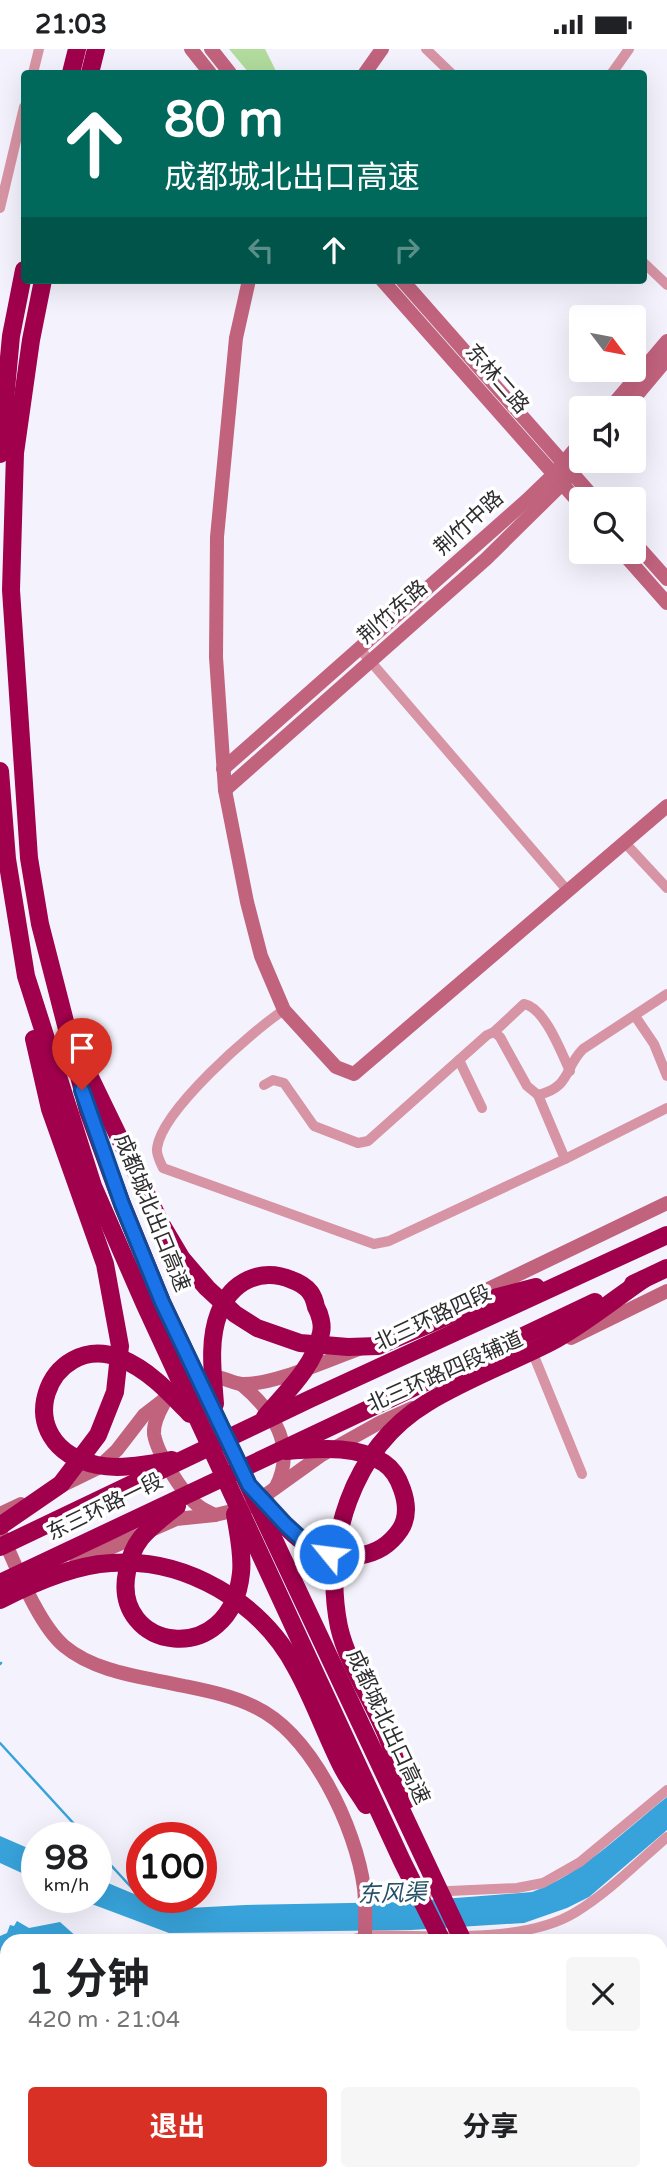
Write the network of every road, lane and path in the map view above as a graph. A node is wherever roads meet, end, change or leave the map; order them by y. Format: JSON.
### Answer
{"nodes":[{"id":1,"x":38,"y":49,"type":"edge"},
{"id":2,"x":77,"y":49,"type":"edge"},
{"id":3,"x":96,"y":49,"type":"edge"},
{"id":4,"x":191,"y":49,"type":"edge"},
{"id":5,"x":211,"y":49,"type":"edge"},
{"id":6,"x":382,"y":49,"type":"edge"},
{"id":7,"x":426,"y":49,"type":"edge"},
{"id":8,"x":629,"y":49,"type":"edge"},
{"id":9,"x":34,"y":70,"type":"edge"},
{"id":10,"x":72,"y":70,"type":"edge"},
{"id":11,"x":91,"y":70,"type":"edge"},
{"id":12,"x":208,"y":70,"type":"edge"},
{"id":13,"x":228,"y":70,"type":"edge"},
{"id":14,"x":367,"y":70,"type":"edge"},
{"id":15,"x":448,"y":70,"type":"edge"},
{"id":16,"x":614,"y":70,"type":"edge"},
{"id":17,"x":21,"y":120,"type":"edge"},
{"id":18,"x":0,"y":208,"type":"edge"},
{"id":19,"x":647,"y":266,"type":"edge"},
{"id":20,"x":21,"y":284,"type":"edge"},
{"id":21,"x":42,"y":284,"type":"edge"},
{"id":22,"x":248,"y":284,"type":"edge"},
{"id":23,"x":386,"y":284,"type":"edge"},
{"id":24,"x":405,"y":284,"type":"edge"},
{"id":25,"x":667,"y":285,"type":"edge"},
{"id":26,"x":667,"y":341,"type":"edge"},
{"id":27,"x":667,"y":359,"type":"edge"},
{"id":28,"x":620,"y":396,"type":"edge"},
{"id":29,"x":636,"y":396,"type":"edge"},
{"id":30,"x":0,"y":454,"type":"edge"},
{"id":31,"x":569,"y":463,"type":"edge"},
{"id":32,"x":569,"y":470,"type":"edge"},
{"id":33,"x":563,"y":474,"type":"junction"},
{"id":34,"x":571,"y":487,"type":"edge"},
{"id":35,"x":580,"y":487,"type":"edge"},
{"id":36,"x":646,"y":555,"type":"edge"},
{"id":37,"x":632,"y":564,"type":"edge"},
{"id":38,"x":667,"y":579,"type":"edge"},
{"id":39,"x":667,"y":603,"type":"edge"},
{"id":40,"x":359,"y":649,"type":"junction"},
{"id":41,"x":370,"y":660,"type":"junction"},
{"id":42,"x":223,"y":769,"type":"junction"},
{"id":43,"x":0,"y":771,"type":"edge"},
{"id":44,"x":225,"y":790,"type":"junction"},
{"id":45,"x":667,"y":807,"type":"edge"},
{"id":46,"x":626,"y":844,"type":"junction"},
{"id":47,"x":667,"y":888,"type":"edge"},
{"id":48,"x":568,"y":890,"type":"junction"},
{"id":49,"x":26,"y":977,"type":"junction"},
{"id":50,"x":667,"y":994,"type":"edge"},
{"id":51,"x":284,"y":1010,"type":"junction"},
{"id":52,"x":635,"y":1016,"type":"junction"},
{"id":53,"x":65,"y":1027,"type":"junction"},
{"id":54,"x":494,"y":1032,"type":"junction"},
{"id":55,"x":459,"y":1060,"type":"junction"},
{"id":56,"x":570,"y":1071,"type":"junction"},
{"id":57,"x":667,"y":1076,"type":"edge"},
{"id":58,"x":264,"y":1084,"type":"dead end"},
{"id":59,"x":538,"y":1095,"type":"junction"},
{"id":60,"x":482,"y":1108,"type":"dead end"},
{"id":61,"x":667,"y":1108,"type":"edge"},
{"id":62,"x":565,"y":1159,"type":"junction"},
{"id":63,"x":667,"y":1203,"type":"edge"},
{"id":64,"x":667,"y":1235,"type":"edge"},
{"id":65,"x":666,"y":1269,"type":"edge"},
{"id":66,"x":586,"y":1273,"type":"junction"},
{"id":67,"x":643,"y":1279,"type":"junction"},
{"id":68,"x":667,"y":1291,"type":"edge"},
{"id":69,"x":154,"y":1304,"type":"junction"},
{"id":70,"x":534,"y":1356,"type":"junction"},
{"id":71,"x":241,"y":1384,"type":"junction"},
{"id":72,"x":166,"y":1398,"type":"junction"},
{"id":73,"x":215,"y":1414,"type":"junction"},
{"id":74,"x":258,"y":1424,"type":"junction"},
{"id":75,"x":201,"y":1427,"type":"junction"},
{"id":76,"x":218,"y":1444,"type":"joint"},
{"id":77,"x":274,"y":1452,"type":"junction"},
{"id":78,"x":189,"y":1458,"type":"junction"},
{"id":79,"x":582,"y":1474,"type":"dead end"},
{"id":80,"x":204,"y":1485,"type":"junction"},
{"id":81,"x":249,"y":1485,"type":"junction"},
{"id":82,"x":274,"y":1491,"type":"junction"},
{"id":83,"x":232,"y":1493,"type":"junction"},
{"id":84,"x":0,"y":1514,"type":"edge"},
{"id":85,"x":215,"y":1515,"type":"junction"},
{"id":86,"x":0,"y":1526,"type":"edge"},
{"id":87,"x":0,"y":1531,"type":"edge"},
{"id":88,"x":0,"y":1547,"type":"edge"},
{"id":89,"x":0,"y":1583,"type":"edge"},
{"id":90,"x":26,"y":1586,"type":"junction"},
{"id":91,"x":0,"y":1601,"type":"edge"},
{"id":92,"x":667,"y":1790,"type":"edge"},
{"id":93,"x":667,"y":1837,"type":"edge"},
{"id":94,"x":402,"y":1861,"type":"junction"},
{"id":95,"x":432,"y":1876,"type":"junction"},
{"id":96,"x":364,"y":1888,"type":"junction"},
{"id":97,"x":365,"y":1934,"type":"edge"},
{"id":98,"x":439,"y":1934,"type":"edge"},
{"id":99,"x":455,"y":1934,"type":"edge"},
{"id":100,"x":460,"y":1934,"type":"edge"}],
"edges":[{"from":1,"to":9,"type":"street"},
{"from":2,"to":10,"type":"highway"},
{"from":3,"to":11,"type":"highway"},
{"from":4,"to":12,"type":"main road"},
{"from":5,"to":13,"type":"main road"},
{"from":6,"to":14,"type":"main road"},
{"from":7,"to":15,"type":"street"},
{"from":8,"to":16,"type":"street"},
{"from":17,"to":18,"type":"street"},
{"from":19,"to":25,"type":"street"},
{"from":20,"to":30,"type":"highway"},
{"from":21,"to":53,"type":"highway","name":"成都城北出口高速"},
{"from":22,"to":42,"type":"main road"},
{"from":23,"to":33,"type":"main road","name":"东林二路"},
{"from":24,"to":33,"type":"main road","name":"东林二路"},
{"from":26,"to":28,"type":"main road"},
{"from":27,"to":29,"type":"main road"},
{"from":31,"to":33,"type":"main road","name":"荆竹中路"},
{"from":32,"to":33,"type":"main road","name":"荆竹东路"},
{"from":33,"to":34,"type":"main road","name":"东林二路"},
{"from":33,"to":35,"type":"main road","name":"东林二路"},
{"from":33,"to":40,"type":"main road","name":"荆竹中路"},
{"from":33,"to":41,"type":"main road","name":"荆竹东路"},
{"from":36,"to":38,"type":"main road"},
{"from":37,"to":39,"type":"main road"},
{"from":40,"to":41,"type":"street"},
{"from":40,"to":42,"type":"main road","name":"荆竹中路"},
{"from":41,"to":44,"type":"main road","name":"荆竹东路"},
{"from":41,"to":48,"type":"street"},
{"from":42,"to":44,"type":"main road"},
{"from":43,"to":49,"type":"highway","name":"成都城北出口高速"},
{"from":44,"to":51,"type":"main road"},
{"from":45,"to":46,"type":"main road"},
{"from":46,"to":47,"type":"street"},
{"from":46,"to":48,"type":"main road"},
{"from":48,"to":51,"type":"main road"},
{"from":49,"to":69,"type":"highway","name":"成都城北出口高速"},
{"from":49,"to":86,"type":"highway"},
{"from":50,"to":52,"type":"street"},
{"from":51,"to":62,"type":"street"},
{"from":52,"to":56,"type":"street"},
{"from":52,"to":57,"type":"street"},
{"from":53,"to":66,"type":"highway"},
{"from":53,"to":69,"type":"highway","name":"成都城北出口高速"},
{"from":54,"to":55,"type":"street"},
{"from":54,"to":56,"type":"street"},
{"from":54,"to":59,"type":"street"},
{"from":55,"to":58,"type":"street"},
{"from":55,"to":60,"type":"street"},
{"from":56,"to":59,"type":"street"},
{"from":59,"to":62,"type":"street"},
{"from":61,"to":62,"type":"street"},
{"from":63,"to":71,"type":"main road"},
{"from":64,"to":66,"type":"highway","name":"北三环路四段"},
{"from":65,"to":67,"type":"highway"},
{"from":66,"to":74,"type":"highway","name":"北三环路四段"},
{"from":67,"to":77,"type":"highway"},
{"from":67,"to":95,"type":"highway"},
{"from":68,"to":70,"type":"main road","name":"北三环路四段辅道"},
{"from":69,"to":73,"type":"highway","name":"成都城北出口高速"},
{"from":69,"to":75,"type":"highway","name":"成都城北出口高速"},
{"from":70,"to":79,"type":"street"},
{"from":70,"to":82,"type":"main road","name":"北三环路四段辅道"},
{"from":71,"to":72,"type":"main road"},
{"from":71,"to":82,"type":"main road"},
{"from":72,"to":84,"type":"main road"},
{"from":72,"to":85,"type":"main road"},
{"from":73,"to":74,"type":"highway"},
{"from":73,"to":81,"type":"highway","name":"成都城北出口高速"},
{"from":74,"to":76,"type":"highway","name":"北三环路四段"},
{"from":75,"to":78,"type":"highway"},
{"from":75,"to":83,"type":"highway","name":"成都城北出口高速"},
{"from":76,"to":78,"type":"highway","name":"东三环路一段"},
{"from":77,"to":80,"type":"highway","name":"东三环路一段"},
{"from":77,"to":81,"type":"highway"},
{"from":78,"to":88,"type":"highway","name":"东三环路一段"},
{"from":80,"to":83,"type":"highway"},
{"from":80,"to":89,"type":"highway","name":"东三环路一段"},
{"from":81,"to":95,"type":"highway","name":"成都城北出口高速"},
{"from":82,"to":85,"type":"main road","name":"北三环路四段辅道"},
{"from":83,"to":94,"type":"highway","name":"成都城北出口高速"},
{"from":85,"to":90,"type":"main road"},
{"from":87,"to":90,"type":"main road"},
{"from":90,"to":91,"type":"main road"},
{"from":90,"to":96,"type":"main road"},
{"from":91,"to":94,"type":"highway"},
{"from":92,"to":96,"type":"street"},
{"from":93,"to":99,"type":"street"},
{"from":94,"to":98,"type":"highway","name":"成都城北出口高速"},
{"from":95,"to":100,"type":"highway","name":"成都城北出口高速"},
{"from":96,"to":97,"type":"main road"}]}
